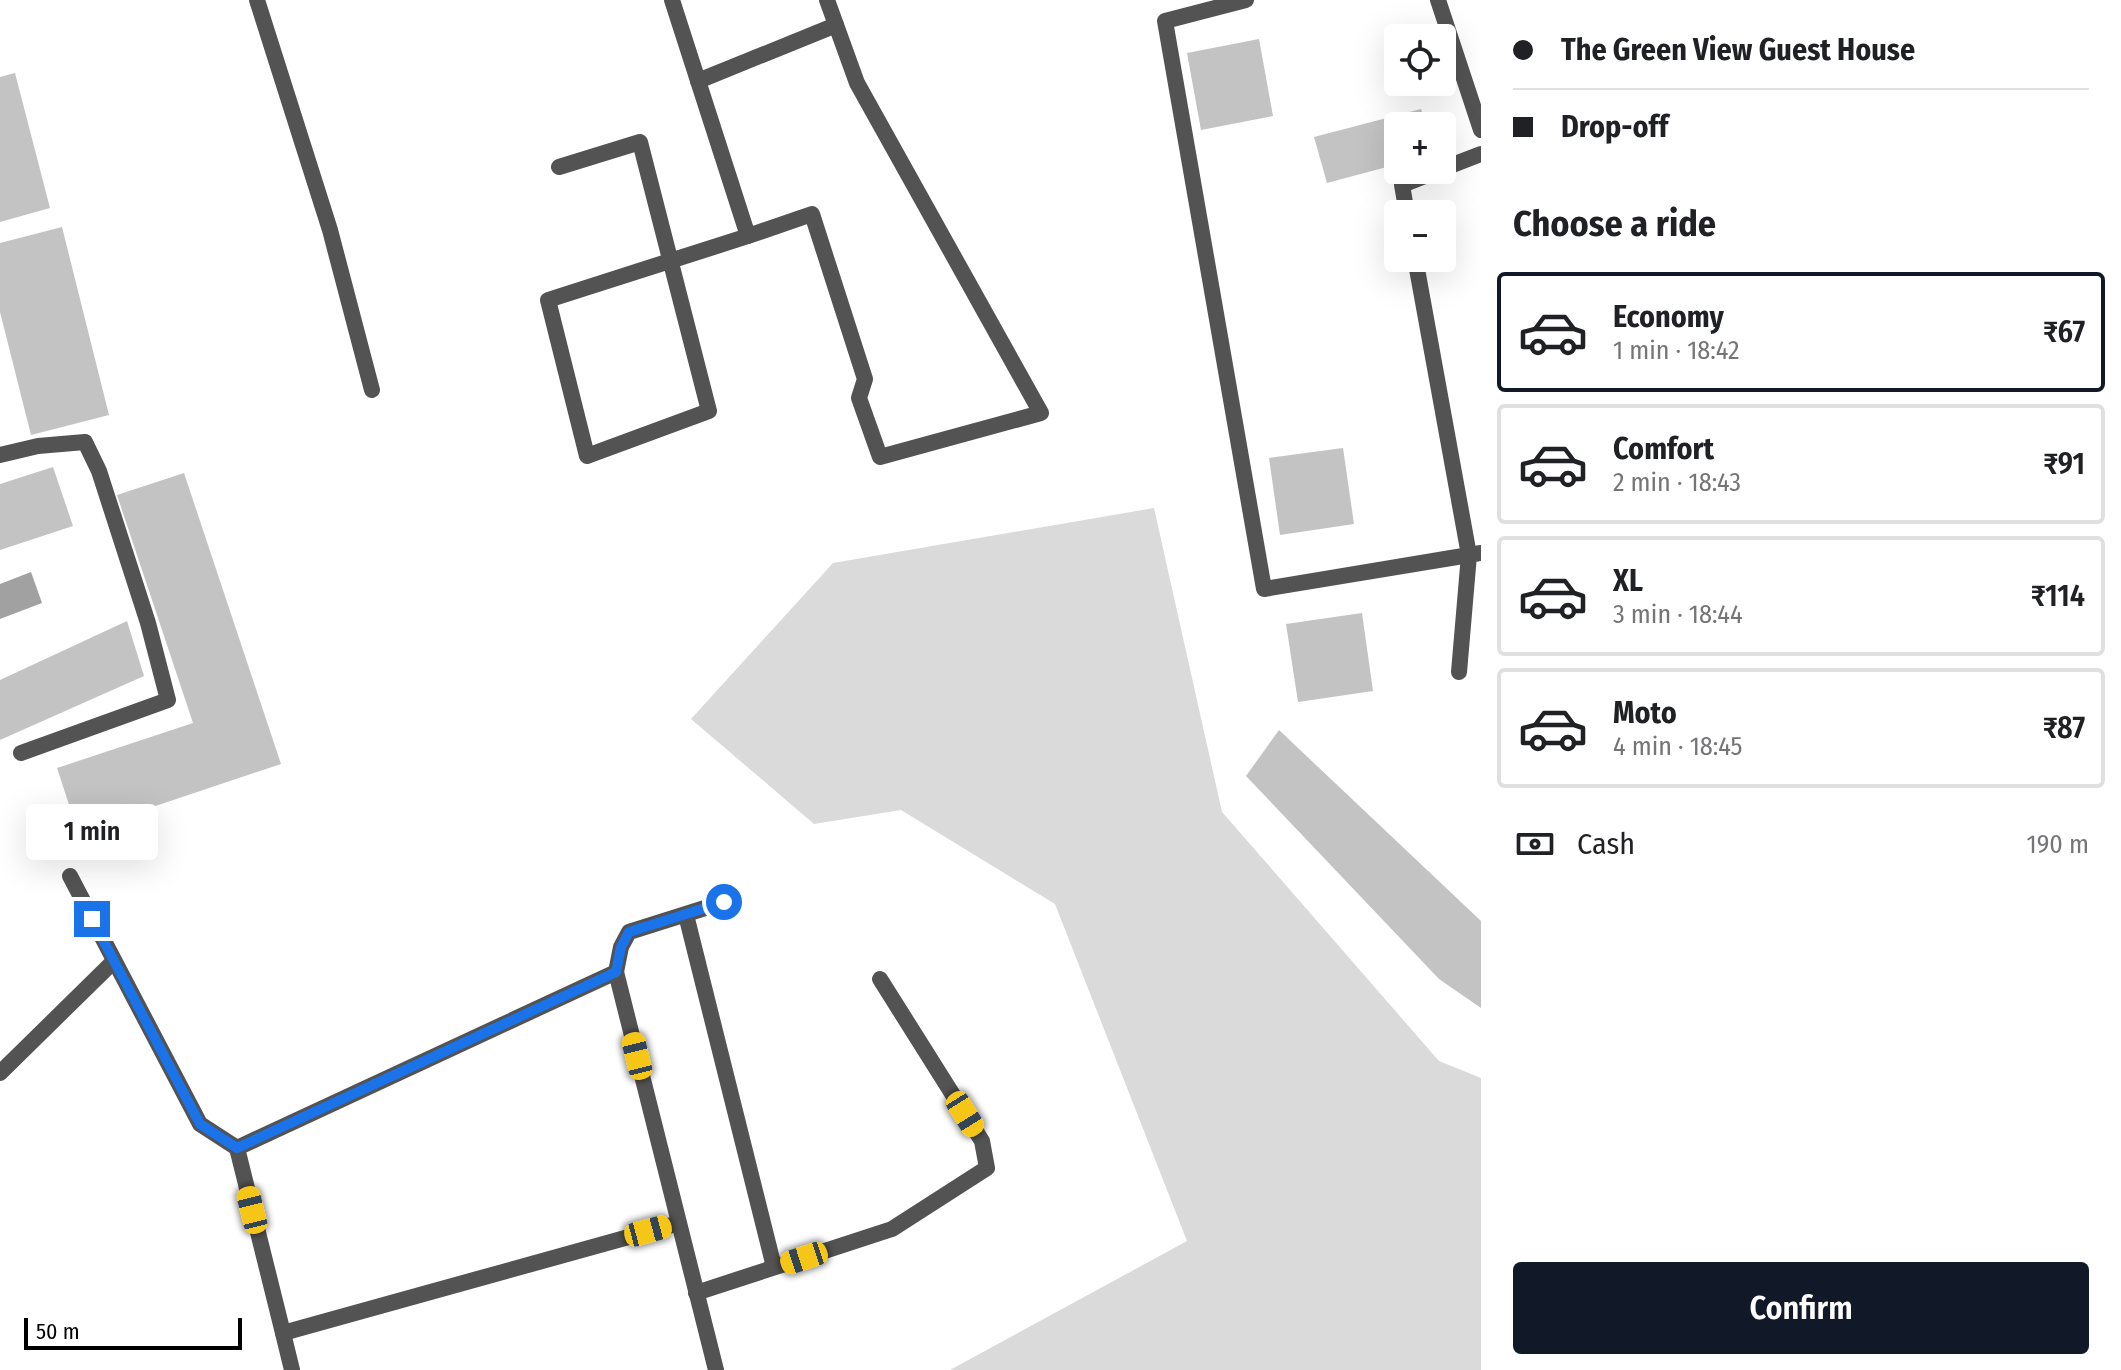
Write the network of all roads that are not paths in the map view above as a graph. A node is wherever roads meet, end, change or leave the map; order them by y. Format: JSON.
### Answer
{"nodes":[{"id":1,"x":257,"y":0,"type":"edge"},
{"id":2,"x":672,"y":0,"type":"edge"},
{"id":3,"x":827,"y":0,"type":"edge"},
{"id":4,"x":1246,"y":0,"type":"edge"},
{"id":5,"x":1438,"y":0,"type":"edge"},
{"id":6,"x":836,"y":25,"type":"junction"},
{"id":7,"x":698,"y":81,"type":"junction"},
{"id":8,"x":1481,"y":130,"type":"edge"},
{"id":9,"x":1481,"y":154,"type":"edge"},
{"id":10,"x":1456,"y":164,"type":"edge"},
{"id":11,"x":559,"y":167,"type":"dead end"},
{"id":12,"x":748,"y":236,"type":"junction"},
{"id":13,"x":670,"y":262,"type":"junction"},
{"id":14,"x":1418,"y":272,"type":"edge"},
{"id":15,"x":372,"y":390,"type":"dead end"},
{"id":16,"x":0,"y":455,"type":"edge"},
{"id":17,"x":1475,"y":554,"type":"edge"},
{"id":18,"x":1459,"y":672,"type":"dead end"},
{"id":19,"x":21,"y":753,"type":"dead end"},
{"id":20,"x":70,"y":876,"type":"dead end"},
{"id":21,"x":724,"y":902,"type":"dead end"},
{"id":22,"x":686,"y":915,"type":"junction"},
{"id":23,"x":114,"y":961,"type":"junction"},
{"id":24,"x":616,"y":972,"type":"junction"},
{"id":25,"x":880,"y":979,"type":"dead end"},
{"id":26,"x":0,"y":1073,"type":"edge"},
{"id":27,"x":237,"y":1148,"type":"junction"},
{"id":28,"x":679,"y":1223,"type":"junction"},
{"id":29,"x":774,"y":1267,"type":"junction"},
{"id":30,"x":696,"y":1293,"type":"junction"},
{"id":31,"x":283,"y":1333,"type":"junction"},
{"id":32,"x":292,"y":1370,"type":"edge"},
{"id":33,"x":716,"y":1370,"type":"edge"}],
"edges":[{"from":1,"to":15,"type":"street"},
{"from":2,"to":7,"type":"street"},
{"from":3,"to":6,"type":"street"},
{"from":4,"to":17,"type":"street"},
{"from":5,"to":8,"type":"street"},
{"from":6,"to":7,"type":"street"},
{"from":6,"to":12,"type":"street"},
{"from":7,"to":12,"type":"street"},
{"from":9,"to":10,"type":"street"},
{"from":11,"to":13,"type":"street"},
{"from":12,"to":13,"type":"street"},
{"from":13,"to":13,"type":"street"},
{"from":14,"to":17,"type":"street"},
{"from":16,"to":19,"type":"street"},
{"from":17,"to":18,"type":"street"},
{"from":20,"to":23,"type":"street"},
{"from":21,"to":22,"type":"street"},
{"from":22,"to":24,"type":"street"},
{"from":22,"to":29,"type":"street"},
{"from":23,"to":26,"type":"street"},
{"from":23,"to":27,"type":"street"},
{"from":24,"to":27,"type":"street"},
{"from":24,"to":28,"type":"street"},
{"from":25,"to":29,"type":"street"},
{"from":27,"to":31,"type":"street"},
{"from":28,"to":30,"type":"street"},
{"from":28,"to":31,"type":"street"},
{"from":29,"to":30,"type":"street"},
{"from":30,"to":33,"type":"street"},
{"from":31,"to":32,"type":"street"}]}
